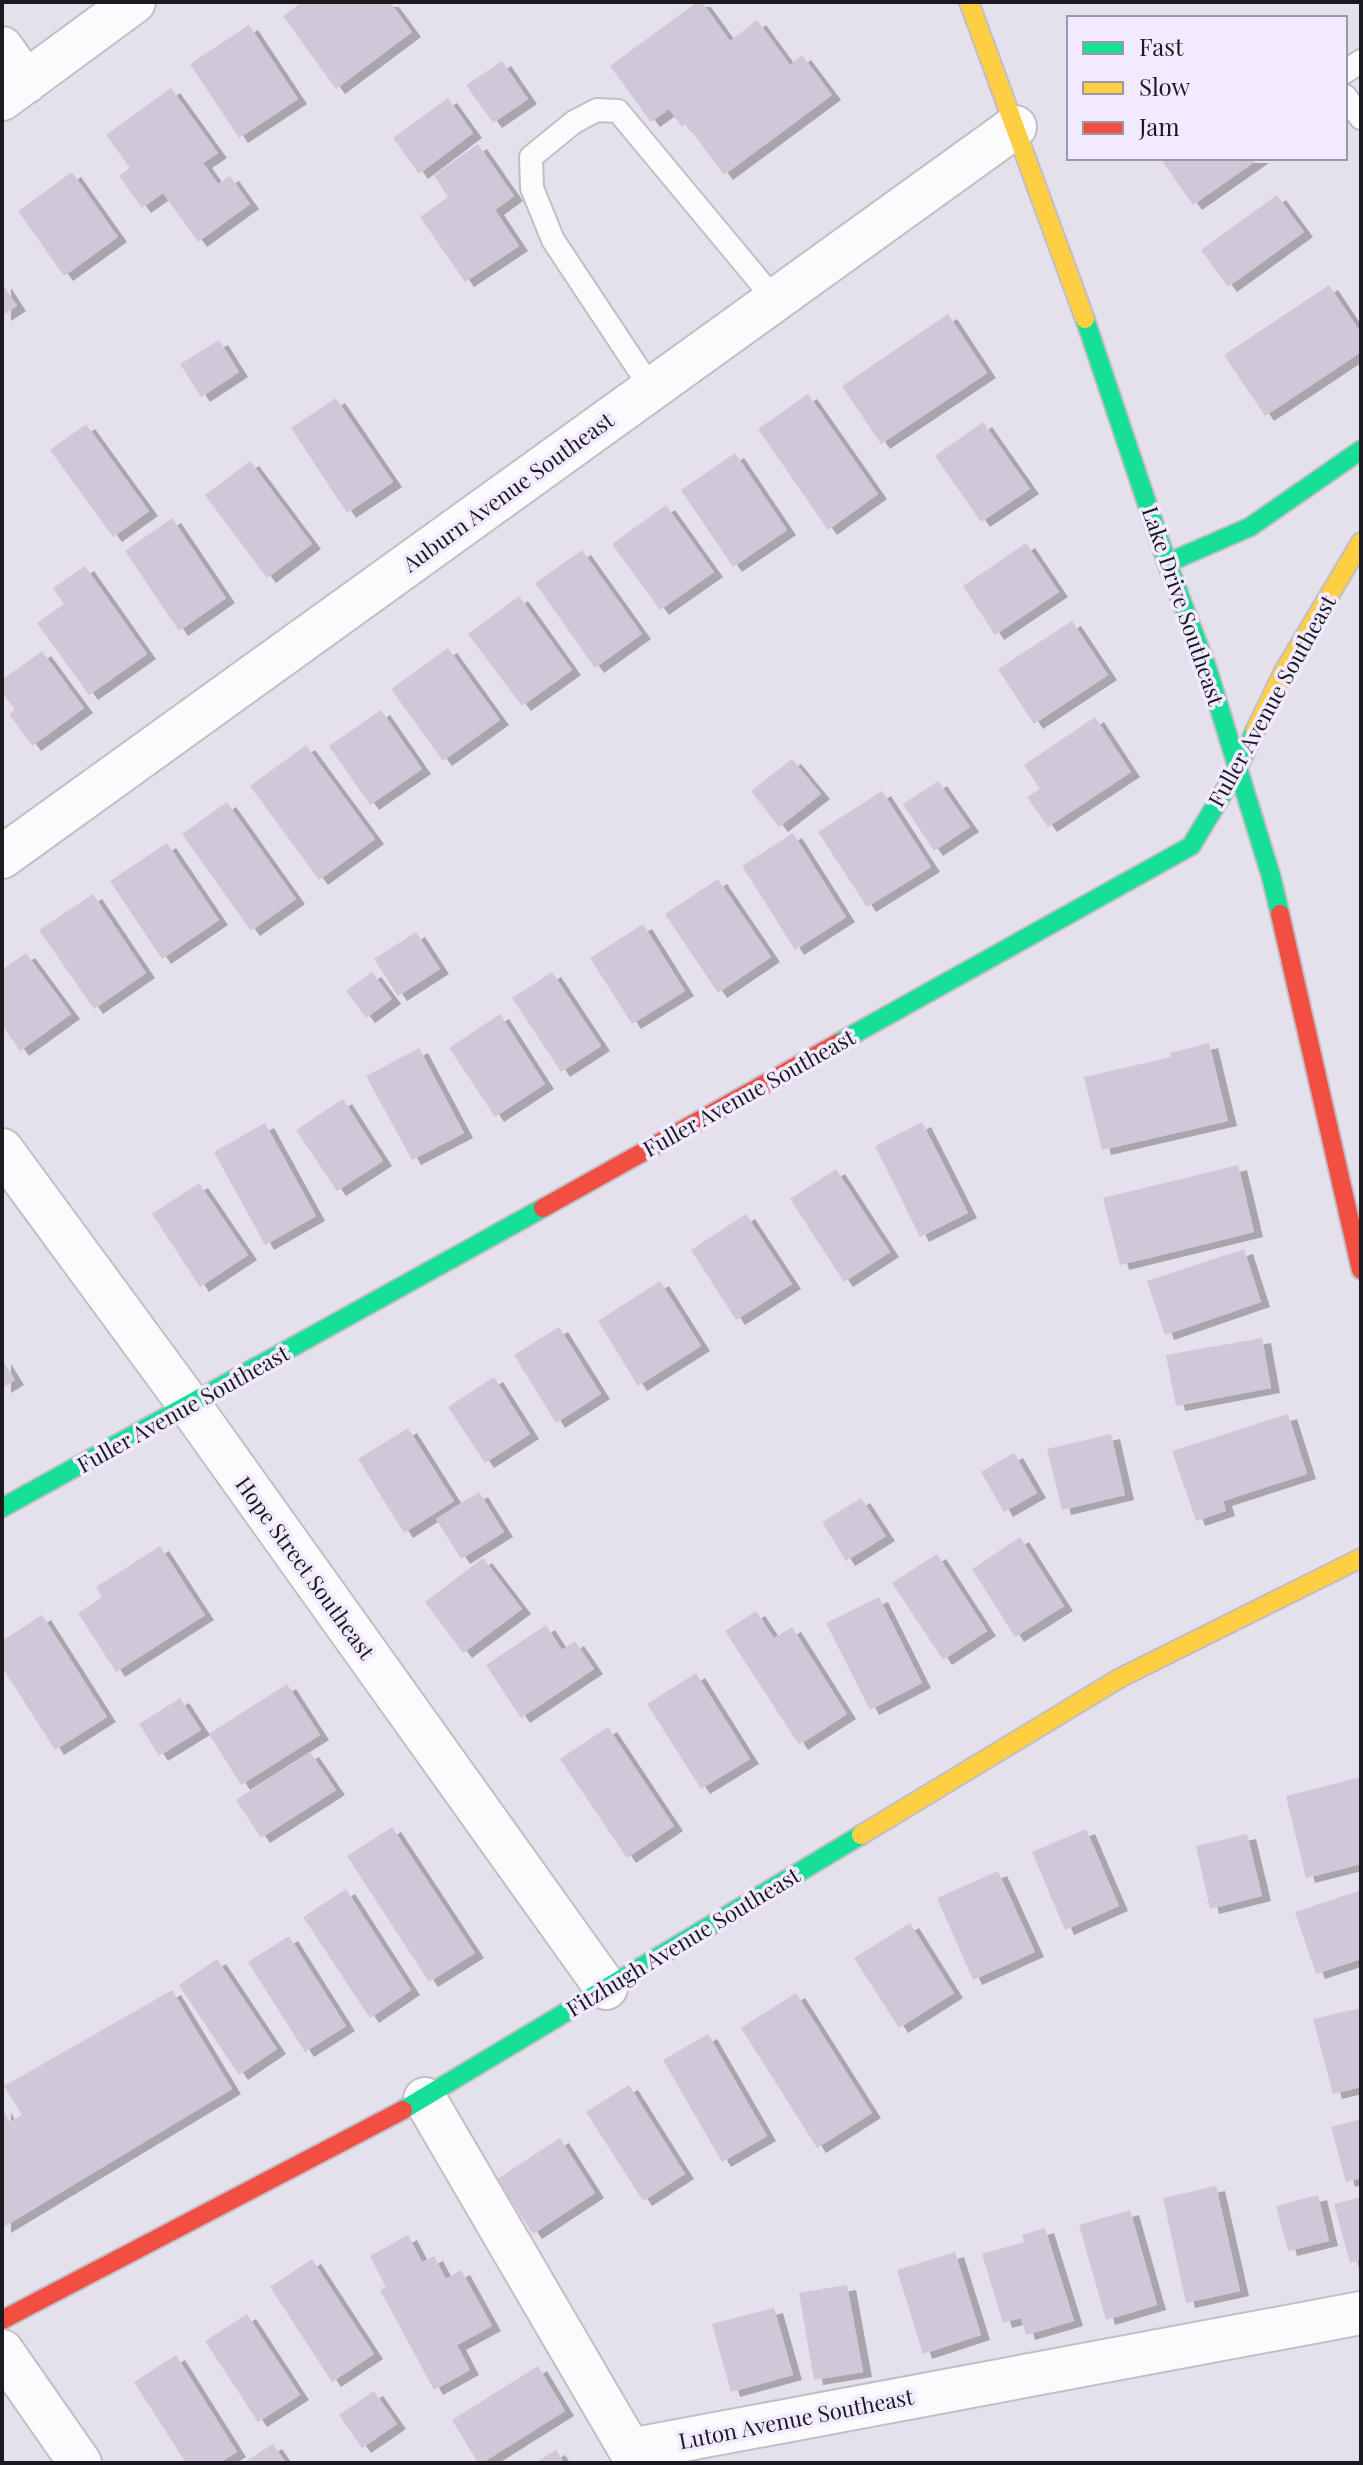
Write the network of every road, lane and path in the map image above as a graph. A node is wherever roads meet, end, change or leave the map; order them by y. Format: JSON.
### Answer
{"nodes":[{"id":1,"x":134,"y":2,"type":"edge"},
{"id":2,"x":969,"y":2,"type":"edge"},
{"id":3,"x":2,"y":48,"type":"edge"},
{"id":4,"x":14,"y":90,"type":"edge"},
{"id":5,"x":1347,"y":99,"type":"edge"},
{"id":6,"x":1361,"y":118,"type":"edge"},
{"id":7,"x":1015,"y":127,"type":"junction"},
{"id":8,"x":775,"y":300,"type":"junction"},
{"id":9,"x":651,"y":388,"type":"junction"},
{"id":10,"x":1361,"y":450,"type":"edge"},
{"id":11,"x":1361,"y":542,"type":"edge"},
{"id":12,"x":1167,"y":563,"type":"junction"},
{"id":13,"x":1237,"y":770,"type":"junction"},
{"id":14,"x":2,"y":857,"type":"edge"},
{"id":15,"x":2,"y":1150,"type":"edge"},
{"id":16,"x":1360,"y":1257,"type":"edge"},
{"id":17,"x":190,"y":1406,"type":"junction"},
{"id":18,"x":2,"y":1508,"type":"edge"},
{"id":19,"x":1361,"y":1558,"type":"edge"},
{"id":20,"x":606,"y":1988,"type":"junction"},
{"id":21,"x":425,"y":2099,"type":"junction"},
{"id":22,"x":1361,"y":2313,"type":"edge"},
{"id":23,"x":2,"y":2320,"type":"edge"},
{"id":24,"x":2,"y":2351,"type":"edge"},
{"id":25,"x":80,"y":2463,"type":"edge"}],
"edges":[{"from":1,"to":4,"type":"street"},
{"from":2,"to":7,"type":"main road","name":"Lake Drive Southeast"},
{"from":3,"to":4,"type":"street"},
{"from":5,"to":6,"type":"lane"},
{"from":7,"to":8,"type":"street","name":"Auburn Avenue Southeast"},
{"from":7,"to":12,"type":"main road","name":"Lake Drive Southeast"},
{"from":8,"to":9,"type":"street","name":"Auburn Avenue Southeast"},
{"from":8,"to":9,"type":"lane"},
{"from":9,"to":14,"type":"street","name":"Auburn Avenue Southeast"},
{"from":10,"to":12,"type":"main road"},
{"from":11,"to":13,"type":"main road","name":"Fuller Avenue Southeast"},
{"from":12,"to":13,"type":"main road","name":"Lake Drive Southeast"},
{"from":13,"to":16,"type":"main road","name":"Lake Drive Southeast"},
{"from":13,"to":17,"type":"main road","name":"Fuller Avenue Southeast"},
{"from":15,"to":17,"type":"street","name":"Hope Street Southeast"},
{"from":17,"to":18,"type":"main road","name":"Fuller Avenue Southeast"},
{"from":17,"to":20,"type":"street","name":"Hope Street Southeast"},
{"from":19,"to":20,"type":"main road","name":"Fitzhugh Avenue Southeast"},
{"from":20,"to":21,"type":"main road","name":"Fitzhugh Avenue Southeast"},
{"from":21,"to":22,"type":"street","name":"Luton Avenue Southeast"},
{"from":21,"to":23,"type":"main road","name":"Fitzhugh Avenue Southeast"},
{"from":24,"to":25,"type":"street"}]}
